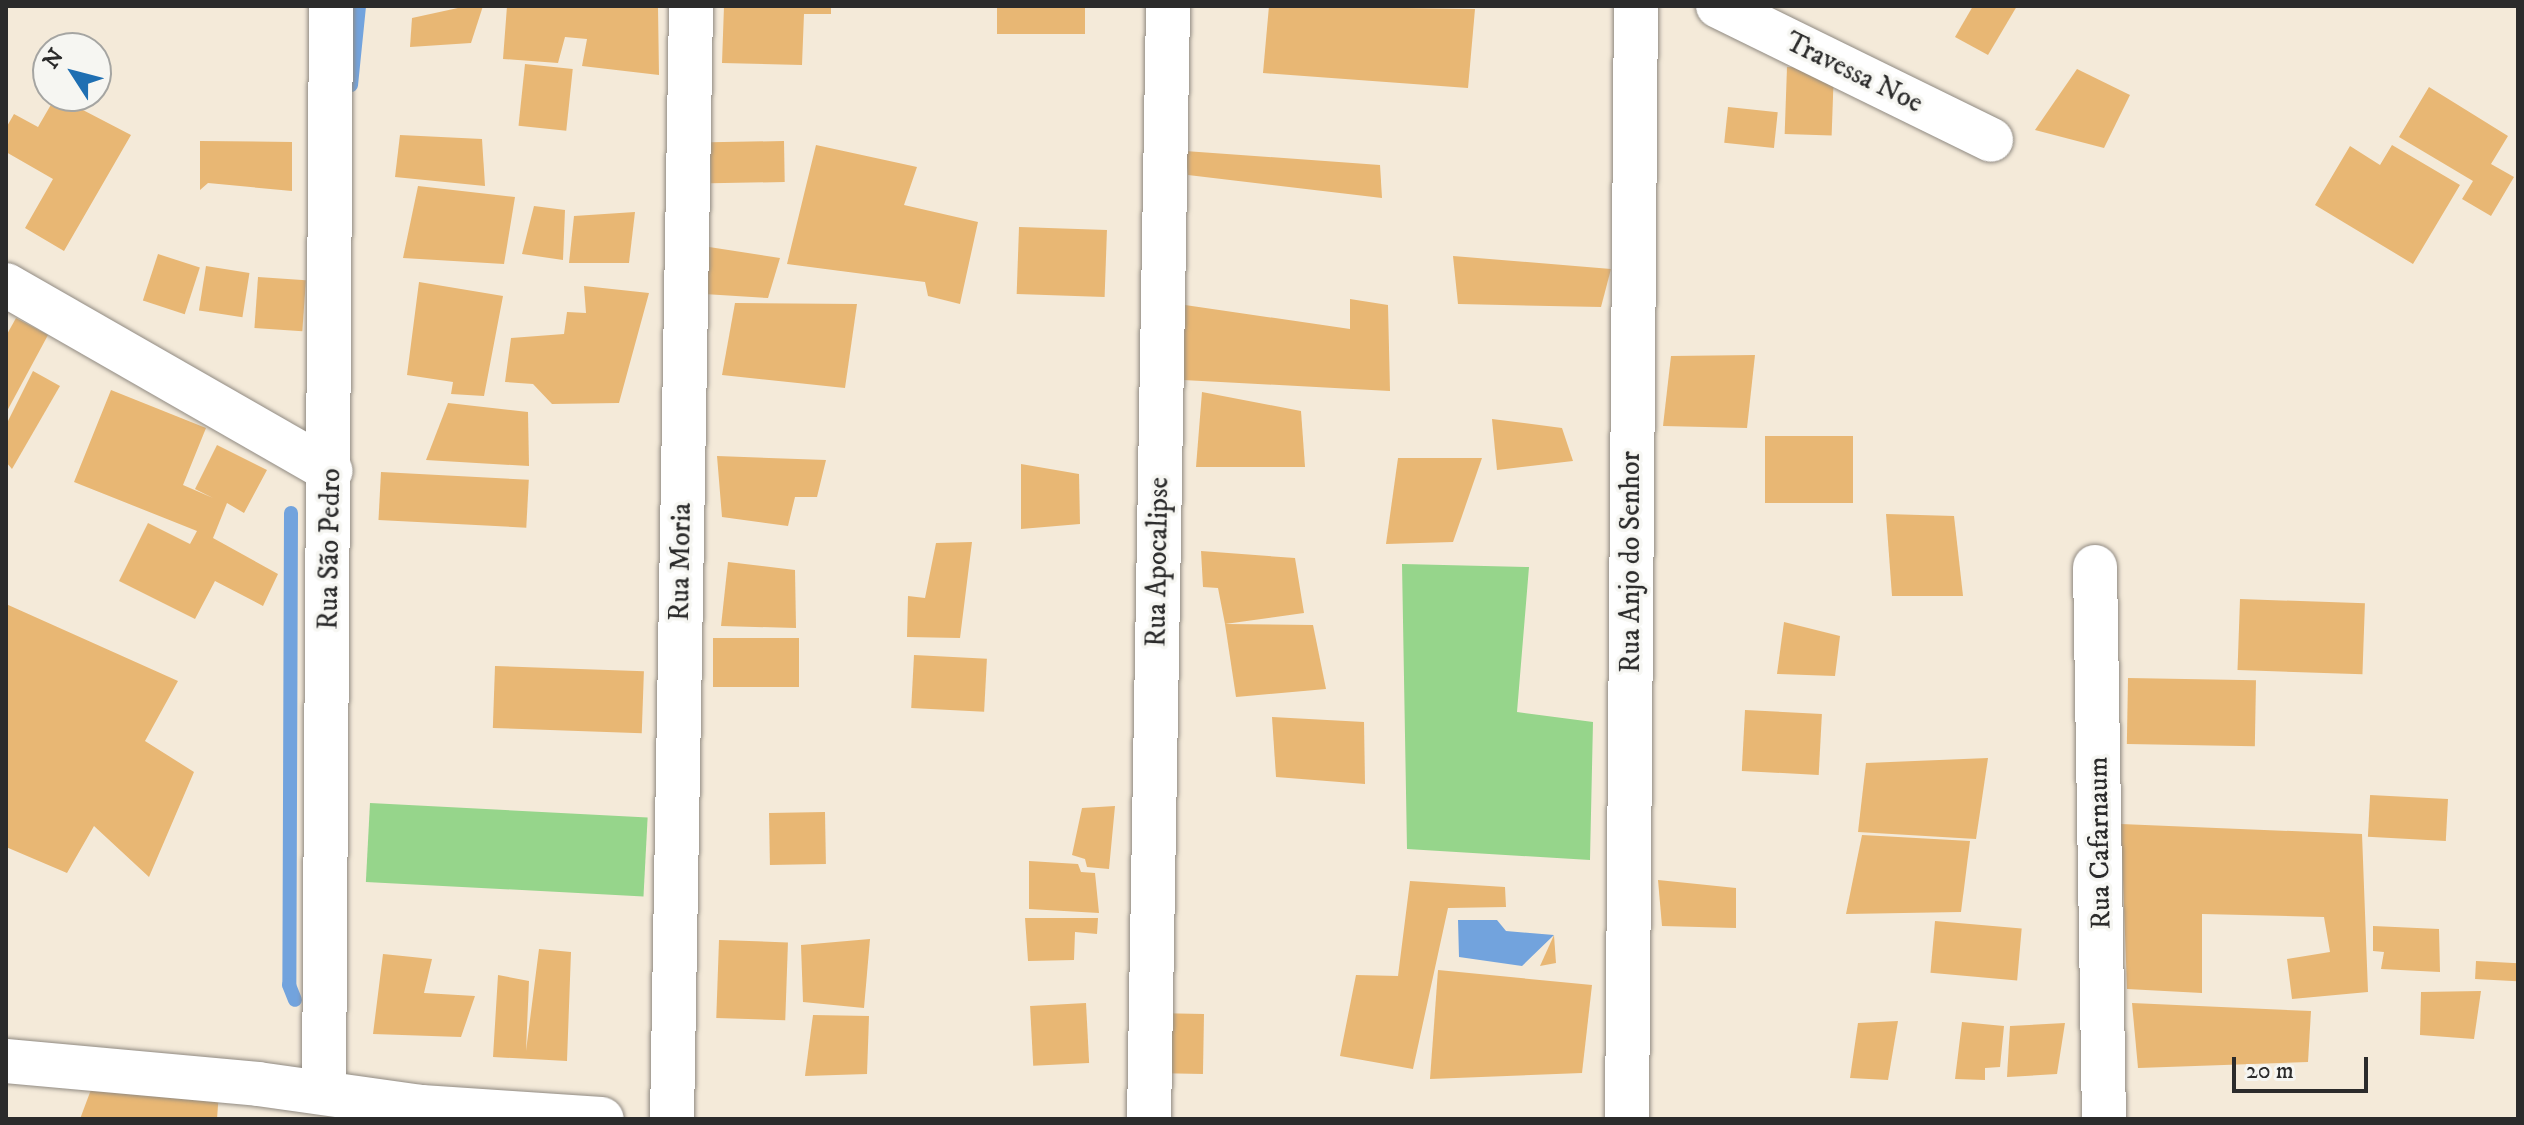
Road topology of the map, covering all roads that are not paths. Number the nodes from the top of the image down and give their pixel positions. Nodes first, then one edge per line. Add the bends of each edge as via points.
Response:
1 (331, 6) edge
2 (691, 6) edge
3 (1168, 6) edge
4 (1636, 6) edge
5 (1718, 6) edge
6 (1991, 140) dead end
7 (6, 285) edge
8 (331, 471) junction
9 (2095, 567) dead end
10 (6, 1061) edge
11 (324, 1092) junction
12 (260, 1102) edge
13 (421, 1113) edge
14 (602, 1119) edge
15 (672, 1119) edge
16 (1149, 1119) edge
17 (1627, 1119) edge
18 (2104, 1119) edge

1 - 8 street, Rua São Pedro
2 - 15 street, Rua Moria
3 - 16 street, Rua Apocalipse
4 - 17 street, Rua Anjo do Senhor
5 - 6 street, Travessa Noe
7 - 8 street
8 - 11 street, Rua São Pedro
9 - 18 street, Rua Cafarnaum
10 - 12 street
11 - 12 street
11 - 13 street
13 - 14 street

